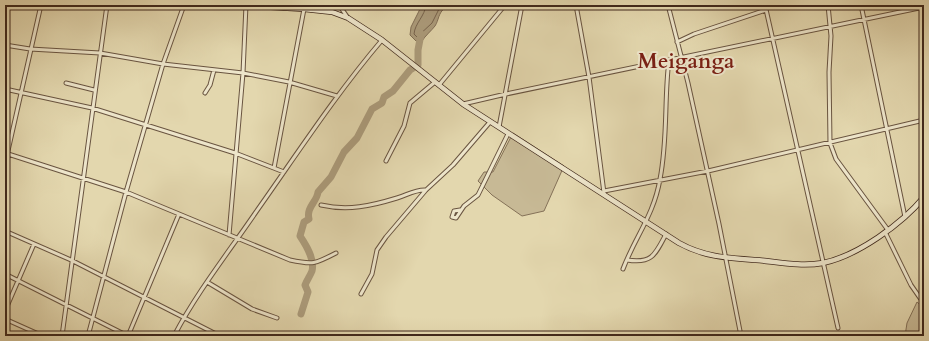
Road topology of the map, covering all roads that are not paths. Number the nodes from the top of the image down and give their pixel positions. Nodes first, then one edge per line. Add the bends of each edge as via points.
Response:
1 (41, 5) edge
2 (107, 5) edge
3 (184, 5) edge
4 (240, 5) edge
5 (246, 5) edge
6 (339, 5) edge
7 (504, 5) edge
8 (522, 5) edge
9 (576, 5) edge
10 (670, 5) edge
11 (765, 5) edge
12 (828, 5) edge
13 (861, 5) edge
14 (924, 7) edge
15 (304, 9) junction
16 (766, 10) junction
17 (348, 18) junction
18 (864, 20) junction
19 (830, 26) junction
20 (773, 38) junction
21 (382, 40) junction
22 (677, 42) junction
23 (5, 45) edge
24 (30, 49) junction
25 (100, 53) junction
26 (681, 57) junction
27 (669, 60) junction
28 (163, 64) junction
29 (214, 70) junction
30 (243, 73) junction
31 (589, 77) junction
32 (289, 82) junction
33 (66, 84) dead end
34 (437, 84) junction
35 (5, 89) edge
36 (94, 90) junction
37 (21, 92) junction
38 (205, 92) dead end
39 (506, 94) junction
40 (337, 96) junction
41 (463, 104) junction
42 (92, 108) junction
43 (924, 120) edge
44 (490, 122) junction
45 (146, 126) junction
46 (499, 127) junction
47 (886, 128) junction
48 (508, 134) junction
49 (830, 143) junction
50 (797, 151) junction
51 (235, 153) junction
52 (6, 154) edge
53 (386, 161) dead end
54 (5, 164) edge
55 (274, 168) junction
56 (284, 172) junction
57 (708, 172) junction
58 (84, 178) junction
59 (660, 180) junction
60 (426, 190) junction
61 (126, 192) junction
62 (604, 193) junction
63 (924, 198) edge
64 (321, 205) dead end
65 (460, 210) dead end
66 (179, 214) junction
67 (905, 217) junction
68 (647, 222) junction
69 (5, 231) edge
70 (886, 231) junction
71 (666, 234) junction
72 (229, 235) junction
73 (238, 238) junction
74 (34, 244) junction
75 (336, 253) dead end
76 (726, 258) junction
77 (71, 260) junction
78 (627, 260) junction
79 (822, 263) junction
80 (623, 269) dead end
81 (5, 274) edge
82 (104, 278) junction
83 (18, 280) junction
84 (206, 282) junction
85 (361, 294) dead end
86 (145, 298) junction
87 (924, 302) edge
88 (66, 306) junction
89 (5, 311) edge
90 (183, 317) junction
91 (92, 318) junction
92 (277, 318) dead end
93 (5, 319) edge
94 (838, 328) dead end
95 (43, 336) edge
96 (62, 336) edge
97 (88, 336) edge
98 (128, 336) edge
99 (174, 336) edge
100 (220, 336) edge
101 (741, 336) edge

1 - 24 street
2 - 25 street
3 - 28 street
4 - 5 street
5 - 15 street
5 - 30 street
6 - 17 street
7 - 34 street
8 - 39 street
9 - 31 street
10 - 22 street via 669,11
11 - 16 street
12 - 19 street
13 - 18 street
14 - 18 street
15 - 17 street via 332,12
15 - 32 street
16 - 20 street
16 - 22 street
17 - 21 street
18 - 19 street
18 - 47 street
19 - 20 street
19 - 49 street
20 - 26 street
20 - 50 street
21 - 34 street
21 - 40 street
22 - 26 street
23 - 24 street
24 - 25 street
24 - 37 street
25 - 28 street
25 - 36 street
26 - 27 street
26 - 57 street
27 - 31 street
27 - 59 street via 666,138
28 - 29 street
28 - 45 street
29 - 30 street
29 - 38 street via 210,86
30 - 32 street
30 - 51 street
31 - 39 street
31 - 62 street
32 - 40 street
32 - 55 street
33 - 36 street
34 - 41 street
34 - 53 street via 410,103 402,132
35 - 37 street
36 - 42 street
37 - 42 street
37 - 52 street
39 - 41 street
39 - 46 street
40 - 56 street
41 - 44 street
42 - 45 street
42 - 58 street
43 - 47 street
44 - 46 street
44 - 60 street via 453,165
45 - 51 street
45 - 61 street
46 - 48 street
47 - 49 street
47 - 67 street
48 - 62 street
48 - 65 street via 478,195
49 - 50 street
49 - 70 street via 836,159
50 - 57 street
50 - 79 street
51 - 55 street
51 - 72 street
52 - 54 street
52 - 58 street
55 - 56 street
56 - 73 street
57 - 59 street
57 - 76 street
58 - 61 street
58 - 77 street
59 - 62 street
59 - 68 street
60 - 64 street via 417,190 360,208
60 - 85 street via 379,247 372,274
61 - 66 street
61 - 82 street
62 - 68 street
63 - 67 street
66 - 72 street
66 - 86 street
67 - 70 street
68 - 71 street
68 - 78 street
69 - 74 street
70 - 79 street via 842,257
70 - 87 street via 911,285
71 - 76 street via 703,254
71 - 78 street via 650,258 642,262
72 - 73 street
73 - 75 street via 284,258 306,264 319,262
73 - 84 street
74 - 77 street
74 - 83 street
76 - 79 street via 800,264
76 - 101 street
77 - 82 street
77 - 88 street
78 - 80 street
79 - 94 street
81 - 83 street
82 - 86 street
82 - 91 street
83 - 88 street
83 - 89 street
84 - 90 street
84 - 92 street via 247,307
86 - 90 street
86 - 98 street
88 - 91 street
88 - 96 street
90 - 99 street
90 - 100 street
91 - 97 street
91 - 98 street
93 - 95 street

